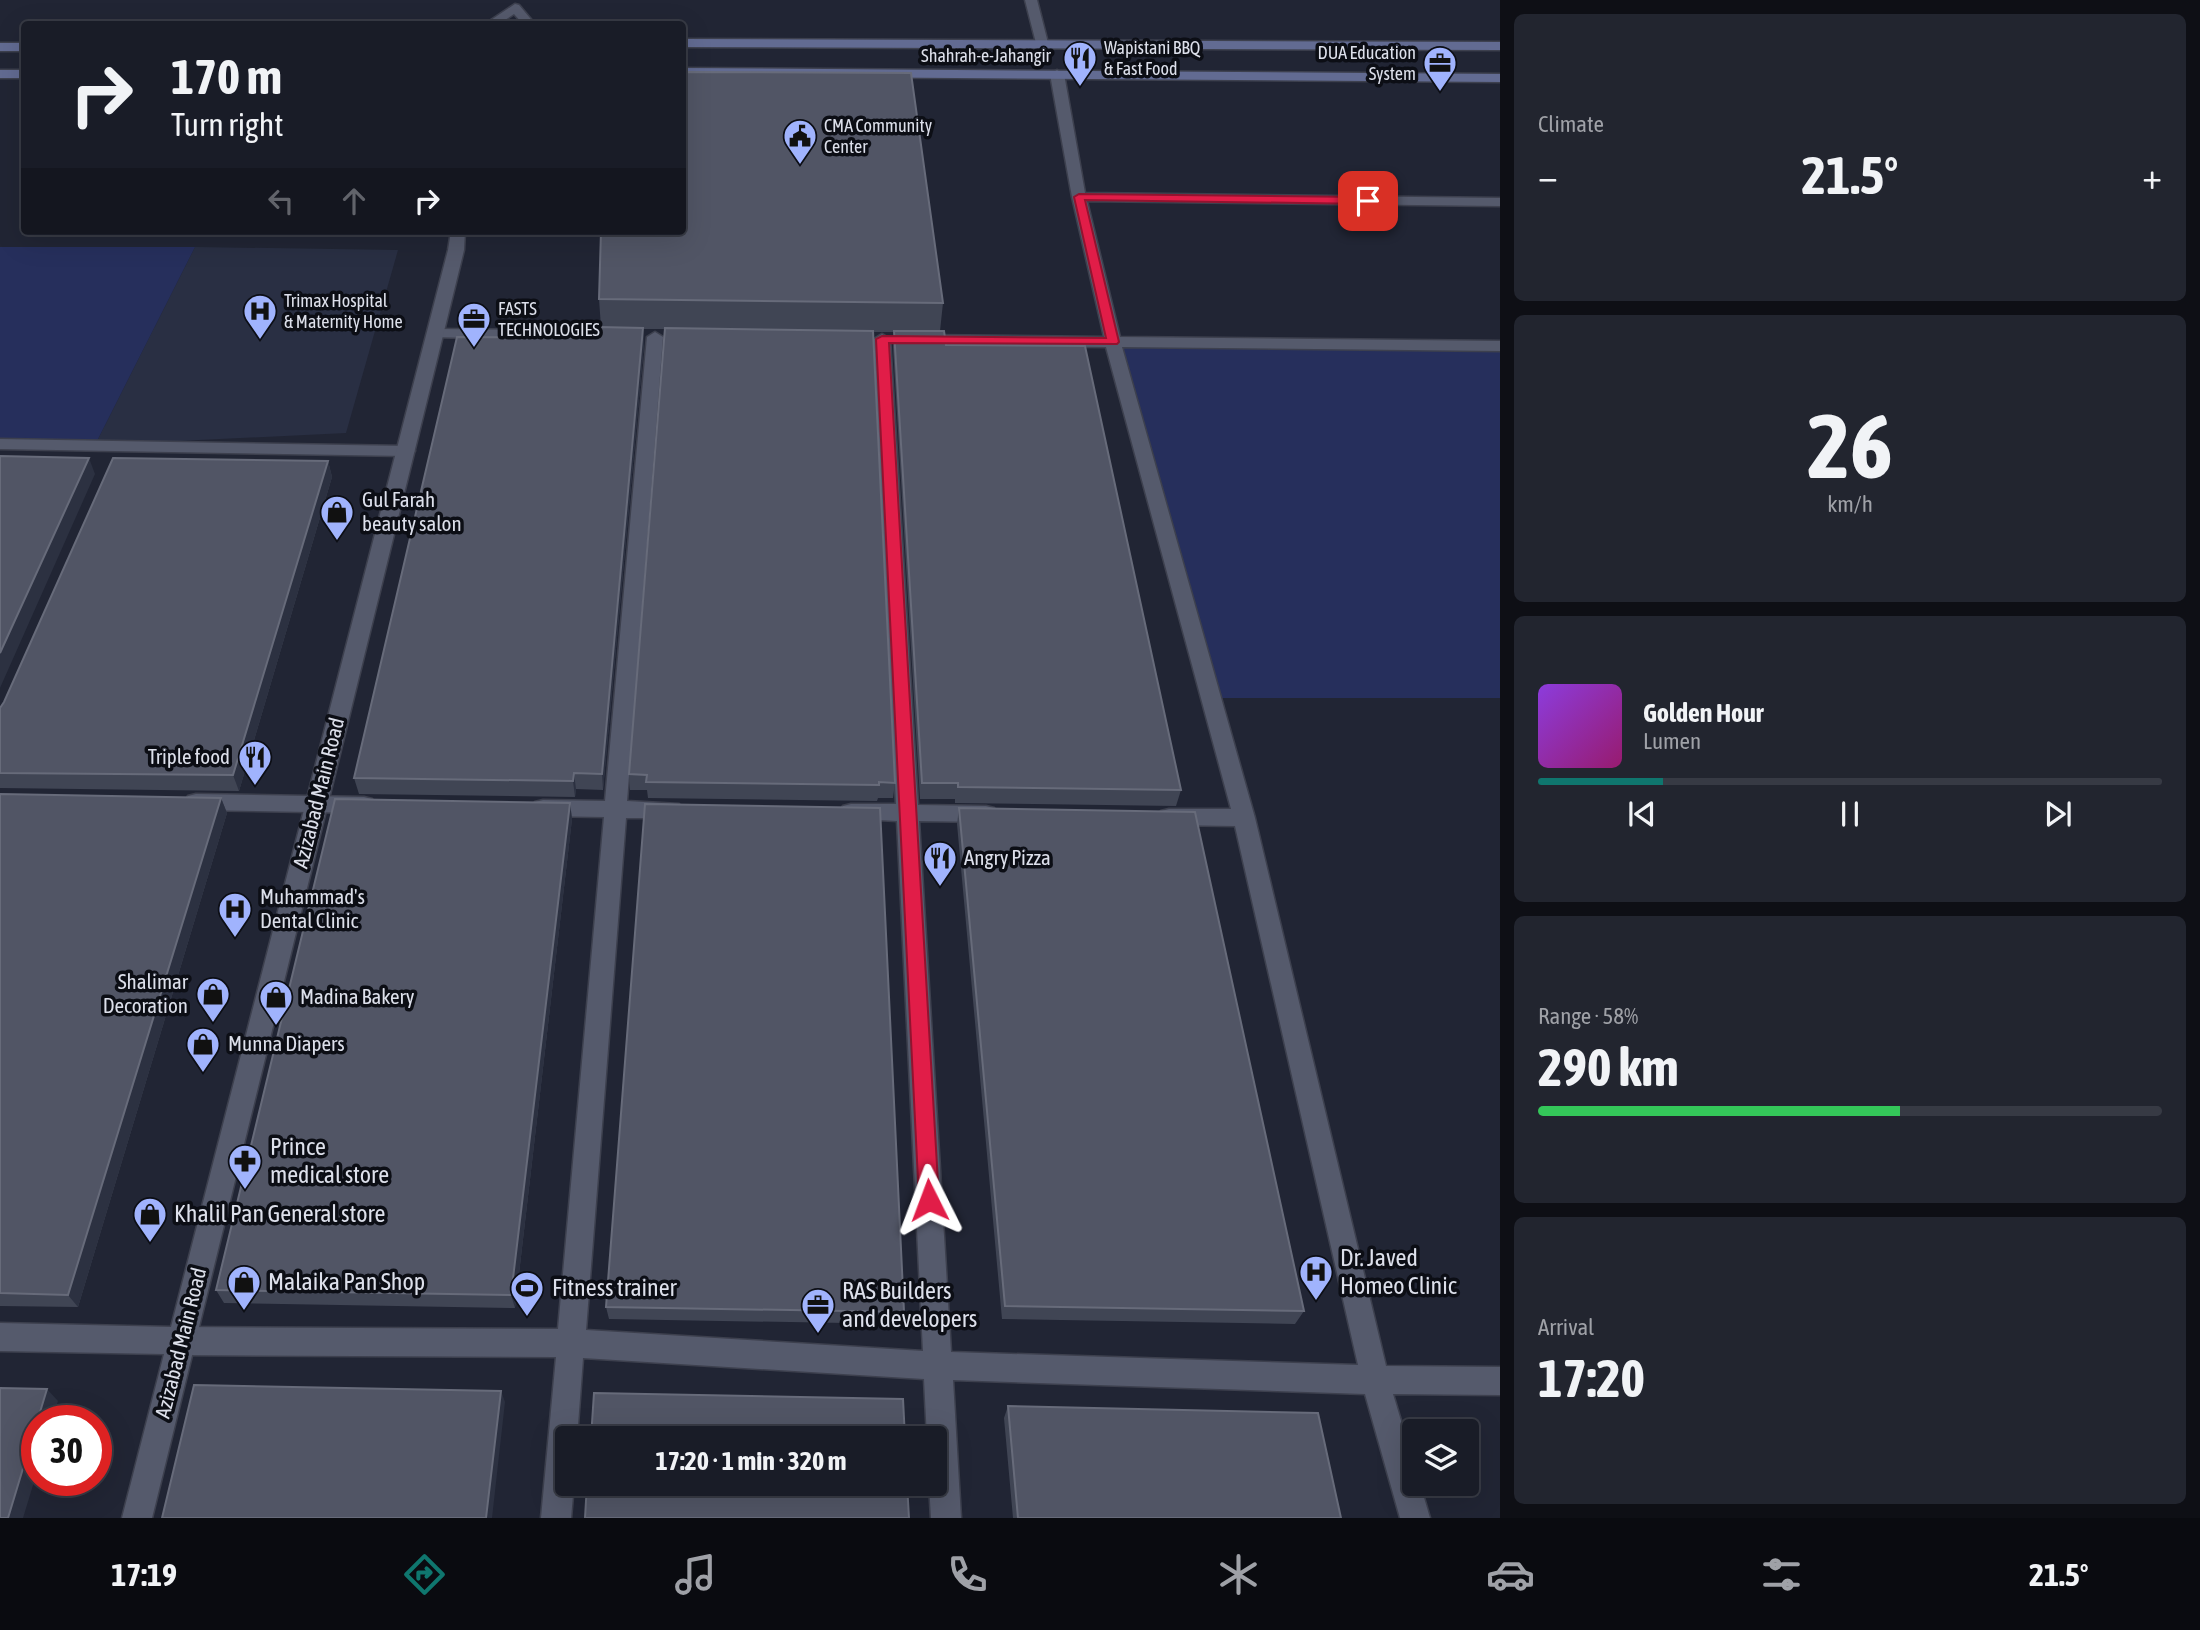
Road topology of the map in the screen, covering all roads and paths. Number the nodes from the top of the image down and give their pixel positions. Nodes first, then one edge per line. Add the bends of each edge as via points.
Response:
1 (1031, 0) edge
2 (516, 4) edge
3 (495, 21) edge
4 (527, 21) edge
5 (686, 43) edge
6 (1042, 43) junction
7 (1500, 46) edge
8 (0, 47) edge
9 (21, 47) edge
10 (686, 72) edge
11 (0, 74) edge
12 (21, 74) edge
13 (1056, 74) junction
14 (1500, 78) edge
15 (1079, 197) junction
16 (1500, 202) edge
17 (458, 235) edge
18 (435, 334) junction
19 (1113, 342) junction
20 (1500, 346) edge
21 (0, 444) edge
22 (120, 445) junction
23 (406, 451) junction
24 (109, 470) edge
25 (179, 802) edge
26 (317, 804) junction
27 (385, 805) edge
28 (521, 807) edge
29 (616, 809) junction
30 (685, 810) edge
31 (824, 812) edge
32 (908, 813) junction
33 (1002, 814) edge
34 (1150, 816) edge
35 (1244, 818) junction
36 (0, 1337) edge
37 (181, 1341) junction
38 (572, 1343) junction
39 (938, 1366) junction
40 (1375, 1381) junction
41 (1500, 1381) edge
42 (136, 1518) edge
43 (556, 1518) edge
44 (946, 1518) edge
45 (1415, 1518) edge

1 - 6 street
2 - 3 street
2 - 4 street
5 - 6 main road, Shahrah-e-Jahangir
6 - 7 main road, Shahrah-e-Jahangir
8 - 9 main road
10 - 13 main road, Shahrah-e-Jahangir
11 - 12 main road
13 - 14 main road, Shahrah-e-Jahangir
13 - 15 street
15 - 16 street
15 - 19 street
17 - 18 street, Azizabad Main Road
18 - 23 street, Azizabad Main Road
18 - 29 street via 662,337
19 - 20 street
19 - 32 street via 876,339
19 - 35 street
21 - 22 street
22 - 23 street
22 - 24 street
23 - 26 street, Azizabad Main Road
25 - 26 street
26 - 27 street
26 - 37 street, Azizabad Main Road
28 - 29 street
29 - 30 street
29 - 38 street
31 - 32 street
32 - 33 street
32 - 39 street
34 - 35 street
35 - 40 street
36 - 37 street
37 - 38 street
37 - 42 street, Azizabad Main Road
38 - 39 street
38 - 43 street
39 - 40 street
39 - 44 street
40 - 41 street
40 - 45 street

